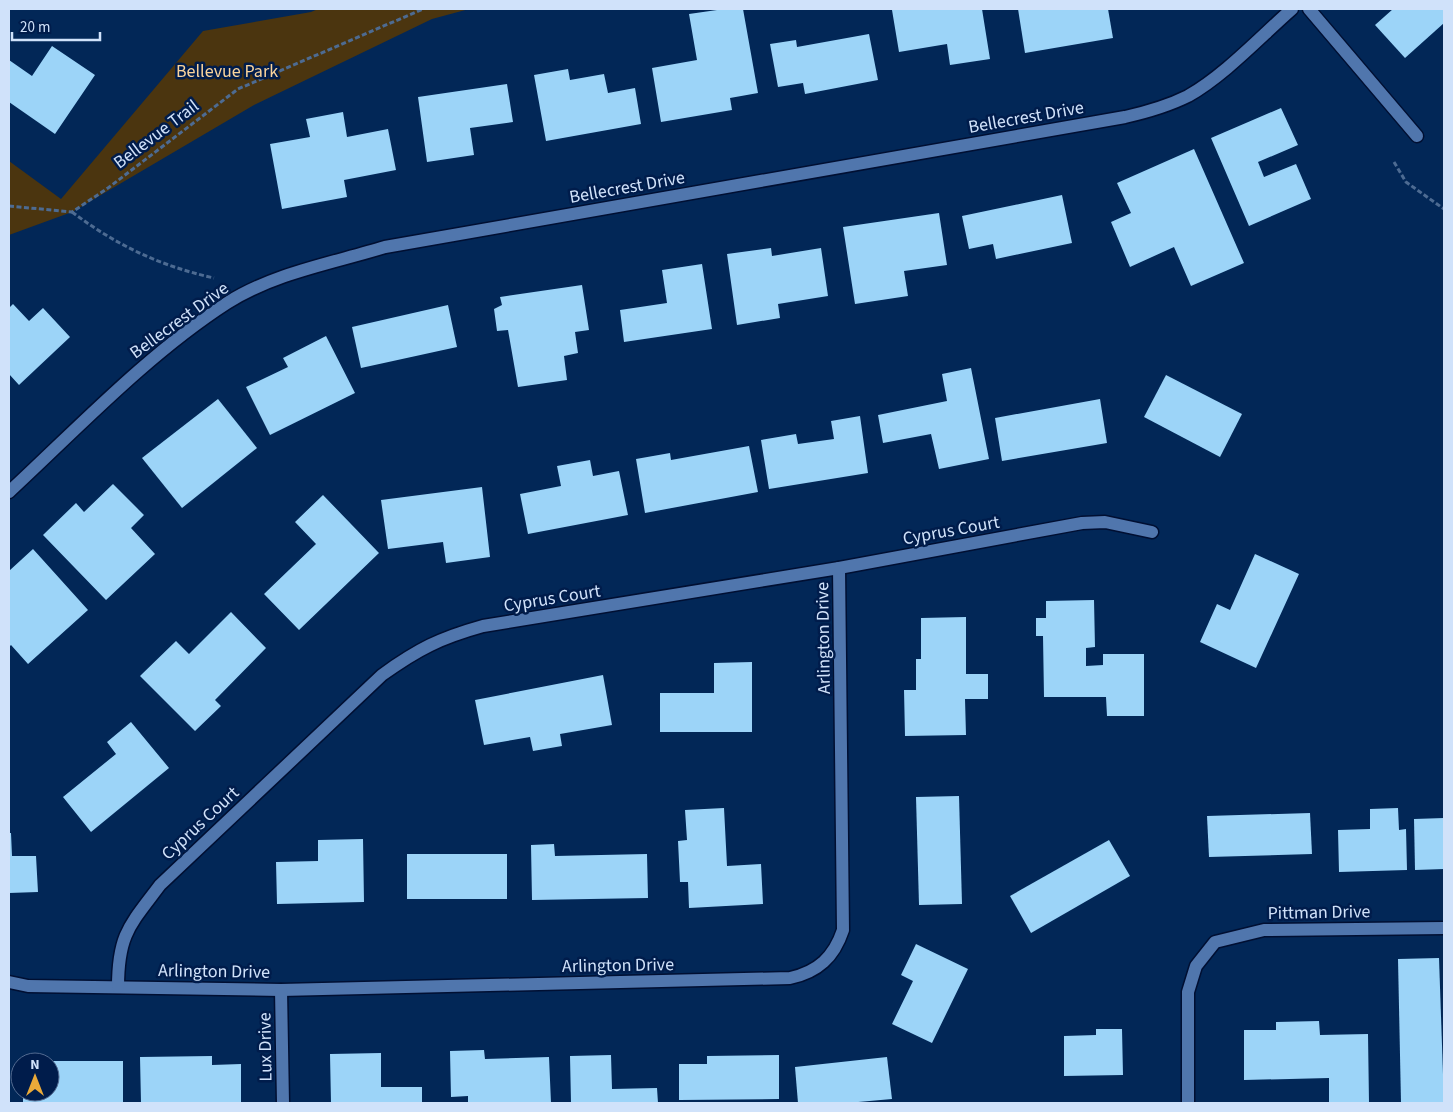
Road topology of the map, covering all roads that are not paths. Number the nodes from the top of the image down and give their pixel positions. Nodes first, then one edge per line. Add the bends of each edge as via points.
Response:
1 (1292, 9) edge
2 (1309, 9) edge
3 (1417, 136) dead end
4 (9, 492) edge
5 (1152, 532) dead end
6 (839, 568) junction
7 (1444, 928) edge
8 (9, 982) edge
9 (118, 988) junction
10 (281, 990) junction
11 (284, 1103) edge
12 (1188, 1103) edge

1 - 4 street, Bellecrest Drive via 1212,80 1188,96 1159,109 385,247 280,278 228,302 143,366
2 - 3 street
5 - 6 street, Cyprus Court via 1105,522 1082,523
6 - 9 street, Cyprus Court via 483,626 437,640 418,650 382,675 160,885 124,937
6 - 10 street, Arlington Drive via 844,915 839,942 819,967 790,978
7 - 12 street, Pittman Drive via 1264,930 1215,942 1196,966 1188,992
8 - 9 street, Arlington Drive via 28,986
9 - 10 street, Arlington Drive
10 - 11 street, Lux Drive

